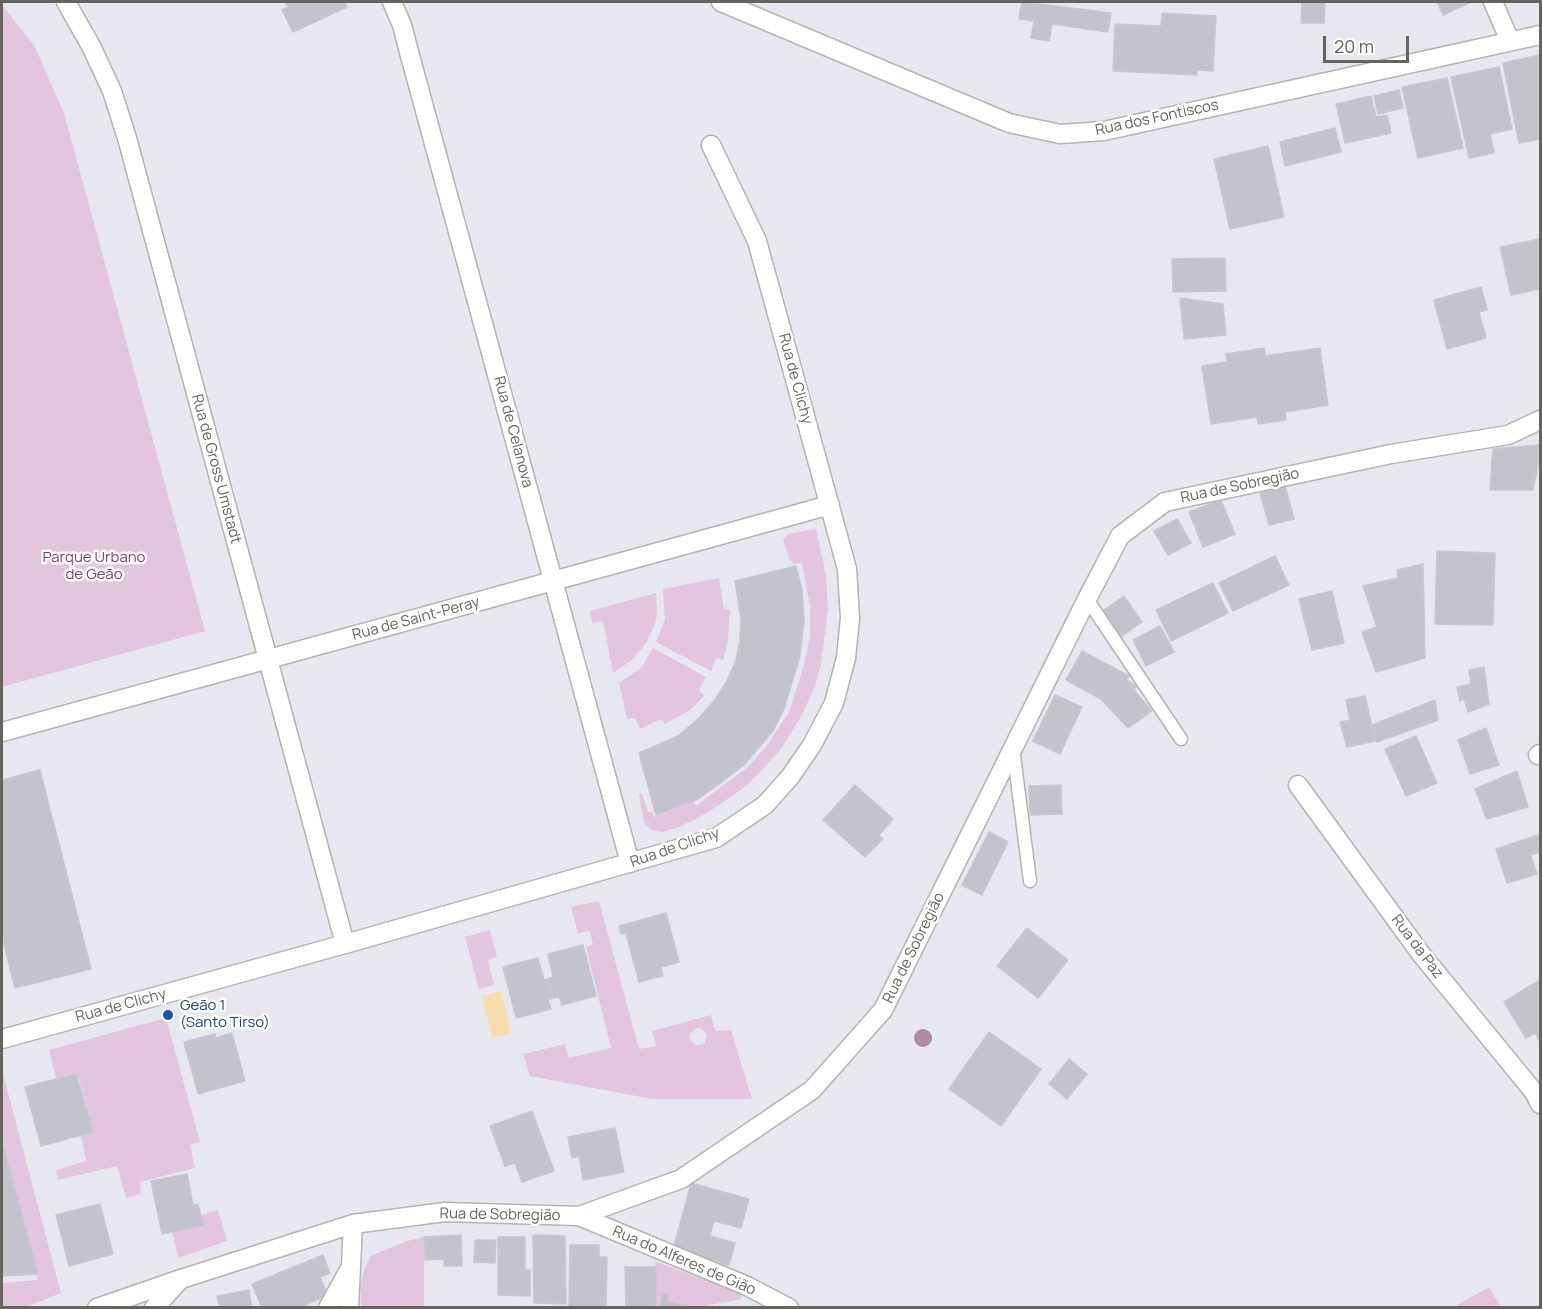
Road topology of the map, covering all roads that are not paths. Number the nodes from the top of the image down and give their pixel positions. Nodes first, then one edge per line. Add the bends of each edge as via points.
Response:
1 (66, 2) edge
2 (392, 2) edge
3 (721, 2) edge
4 (1492, 2) edge
5 (1540, 35) edge
6 (1510, 41) junction
7 (711, 145) dead end
8 (1540, 420) edge
9 (830, 505) junction
10 (555, 582) junction
11 (1087, 599) junction
12 (267, 660) junction
13 (2, 732) edge
14 (1181, 739) dead end
15 (1013, 747) junction
16 (1298, 785) dead end
17 (630, 863) junction
18 (1030, 881) dead end
19 (345, 945) junction
20 (2, 1039) edge
21 (1540, 1104) edge
22 (579, 1216) junction
23 (353, 1224) junction
24 (350, 1268) junction
25 (181, 1279) junction
26 (758, 1301) edge
27 (97, 1308) edge
28 (154, 1308) edge
29 (327, 1308) edge
30 (349, 1308) edge
31 (789, 1308) edge

1 - 12 street, Rua de Gross Umstadt via 112,91 128,138
2 - 10 street, Rua de Celanova
3 - 6 street, Rua dos Fontiscos via 1009,123 1060,134 1104,131
4 - 6 street
5 - 6 street, Rua dos Fontiscos
7 - 9 street, Rua de Clichy via 757,241
8 - 11 street, Rua de Sobregião via 1508,435 1391,454 1165,502 1120,536
9 - 10 street, Rua de Saint-Peray
9 - 17 street, Rua de Clichy via 847,569 850,618 846,658 834,704 812,746 765,805 716,838
10 - 12 street, Rua de Saint-Peray
10 - 17 street, Rua de Celanova
11 - 14 lane
11 - 15 street, Rua de Sobregião
12 - 13 street, Rua de Saint-Peray
12 - 19 street, Rua de Gross Umstadt
15 - 18 lane
15 - 22 street, Rua de Sobregião via 883,1010 813,1090 681,1179
16 - 21 street, Rua da Paz via 1421,954
17 - 19 street, Rua de Clichy
19 - 20 street, Rua de Clichy
22 - 23 street, Rua de Sobregião via 445,1212
22 - 26 street, Rua do Alferes de Gião
23 - 24 street
23 - 25 street, Rua de Sobregião
24 - 29 street
24 - 30 street
25 - 27 street, Rua de Sobregião
25 - 28 street
26 - 31 street, Rua do Alferes de Gião

